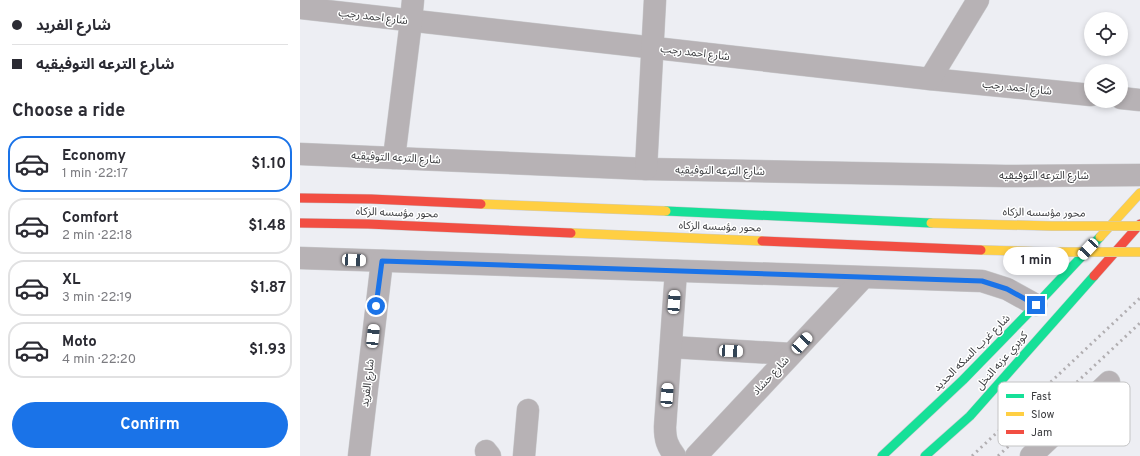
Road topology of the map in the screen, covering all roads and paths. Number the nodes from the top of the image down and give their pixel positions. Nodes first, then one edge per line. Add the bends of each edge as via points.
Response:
1 (413, 0) edge
2 (655, 0) edge
3 (978, 0) edge
4 (300, 8) edge
5 (411, 21) junction
6 (652, 48) junction
7 (930, 80) junction
8 (1084, 94) edge
9 (1128, 99) edge
10 (1140, 100) edge
11 (300, 154) edge
12 (394, 158) junction
13 (646, 169) junction
14 (1140, 175) edge
15 (1140, 193) edge
16 (300, 198) edge
17 (300, 223) edge
18 (1140, 225) edge
19 (1140, 252) edge
20 (300, 258) edge
21 (382, 261) junction
22 (676, 271) junction
23 (863, 278) junction
24 (1036, 305) junction
25 (671, 347) junction
26 (791, 354) junction
27 (999, 382) edge
28 (998, 384) edge
29 (528, 410) dead end
30 (1042, 446) edge
31 (359, 456) edge
32 (524, 456) edge
33 (675, 456) edge
34 (696, 456) edge
35 (882, 456) edge
36 (925, 456) edge
37 (1031, 456) edge

1 - 5 street
2 - 6 street
3 - 7 street
4 - 5 street, شارع احمد رجب
5 - 6 street, شارع احمد رجب
5 - 12 street
6 - 7 street, شارع احمد رجب
6 - 13 street
7 - 8 street, شارع احمد رجب
9 - 10 street
11 - 12 street, شارع الترعه التوفيقيه
12 - 13 street, شارع الترعه التوفيقيه
13 - 14 street, شارع الترعه التوفيقيه via 1005,176
15 - 24 main road, شارع غرب السكه الحديد
16 - 18 main road, محور مؤسسه الزكاه, bridge via 965,224
17 - 19 main road, محور مؤسسه الزكاه, bridge via 965,250
18 - 27 main road, كوبري عزبه النخل, bridge
20 - 21 street
21 - 22 street
21 - 31 street, شارع الفريد
22 - 23 street
22 - 25 street
23 - 24 street via 982,281 1007,289
23 - 26 street, شارع حشاد
24 - 35 main road, شارع غرب السكه الحديد via 963,380
25 - 26 street
25 - 33 street via 665,437
26 - 34 street, شارع حشاد
28 - 36 main road, كوبري عزبه النخل, bridge via 970,416
29 - 32 street
30 - 37 street

